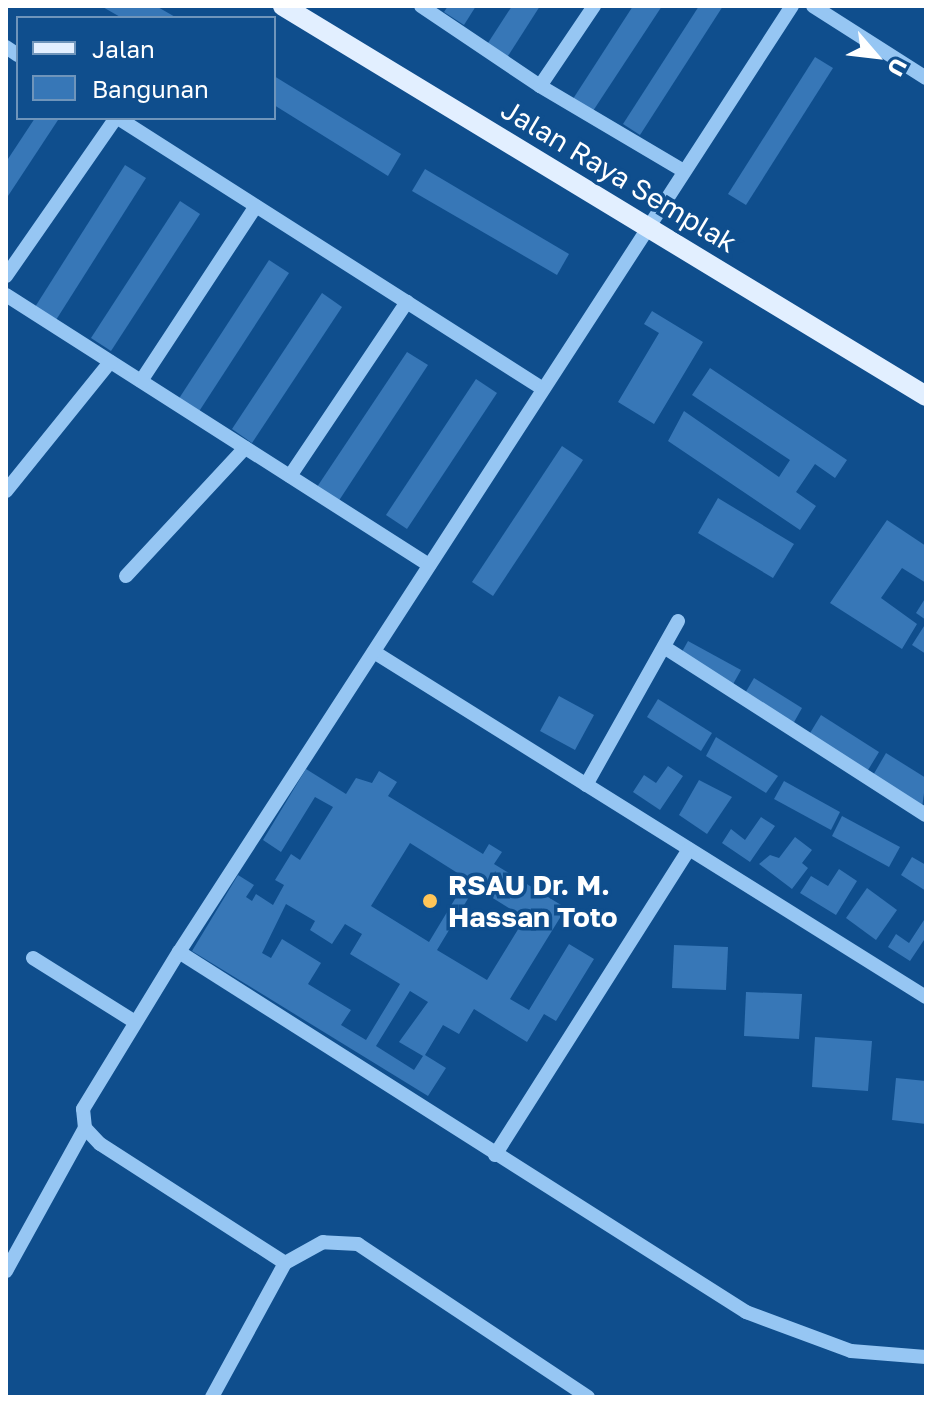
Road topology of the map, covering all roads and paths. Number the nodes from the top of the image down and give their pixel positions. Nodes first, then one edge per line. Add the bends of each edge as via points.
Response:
1 (283, 6) edge
2 (421, 6) edge
3 (594, 6) edge
4 (792, 6) edge
5 (813, 6) edge
6 (926, 78) edge
7 (540, 86) junction
8 (116, 120) edge
9 (120, 120) edge
10 (684, 171) junction
11 (256, 206) junction
12 (650, 228) junction
13 (6, 276) edge
14 (6, 295) edge
15 (407, 302) junction
16 (110, 362) junction
17 (141, 381) junction
18 (543, 389) junction
19 (926, 396) edge
20 (245, 448) junction
21 (290, 476) junction
22 (6, 491) edge
23 (429, 565) junction
24 (126, 576) dead end
25 (678, 621) dead end
26 (664, 647) junction
27 (374, 652) junction
28 (586, 785) junction
29 (926, 815) edge
30 (689, 849) junction
31 (179, 952) junction
32 (33, 958) dead end
33 (926, 997) edge
34 (135, 1022) junction
35 (85, 1128) junction
36 (495, 1155) junction
37 (285, 1263) junction
38 (6, 1271) edge
39 (926, 1357) edge
40 (212, 1397) edge
41 (588, 1397) edge

1 - 12 main road, Jalan Raya Semplak
2 - 7 street
3 - 7 street
4 - 10 street
5 - 6 street
7 - 10 street
8 - 13 street
9 - 11 street
10 - 12 street
11 - 15 street
11 - 17 street
12 - 18 street
12 - 19 main road, Jalan Raya Semplak
14 - 16 street
15 - 18 street
15 - 21 street
16 - 17 street
16 - 22 street
17 - 20 street
18 - 23 street
20 - 21 street
20 - 24 street
21 - 23 street
23 - 27 street
25 - 26 street
26 - 28 street
26 - 29 street
27 - 28 street
27 - 31 street
28 - 30 street
30 - 33 street
30 - 36 street
31 - 34 street
31 - 36 street
32 - 34 street
34 - 35 street via 89,1093
35 - 37 street via 100,1144
35 - 38 street
36 - 39 street via 746,1312 851,1351
37 - 40 street
37 - 41 street via 323,1242 358,1244

